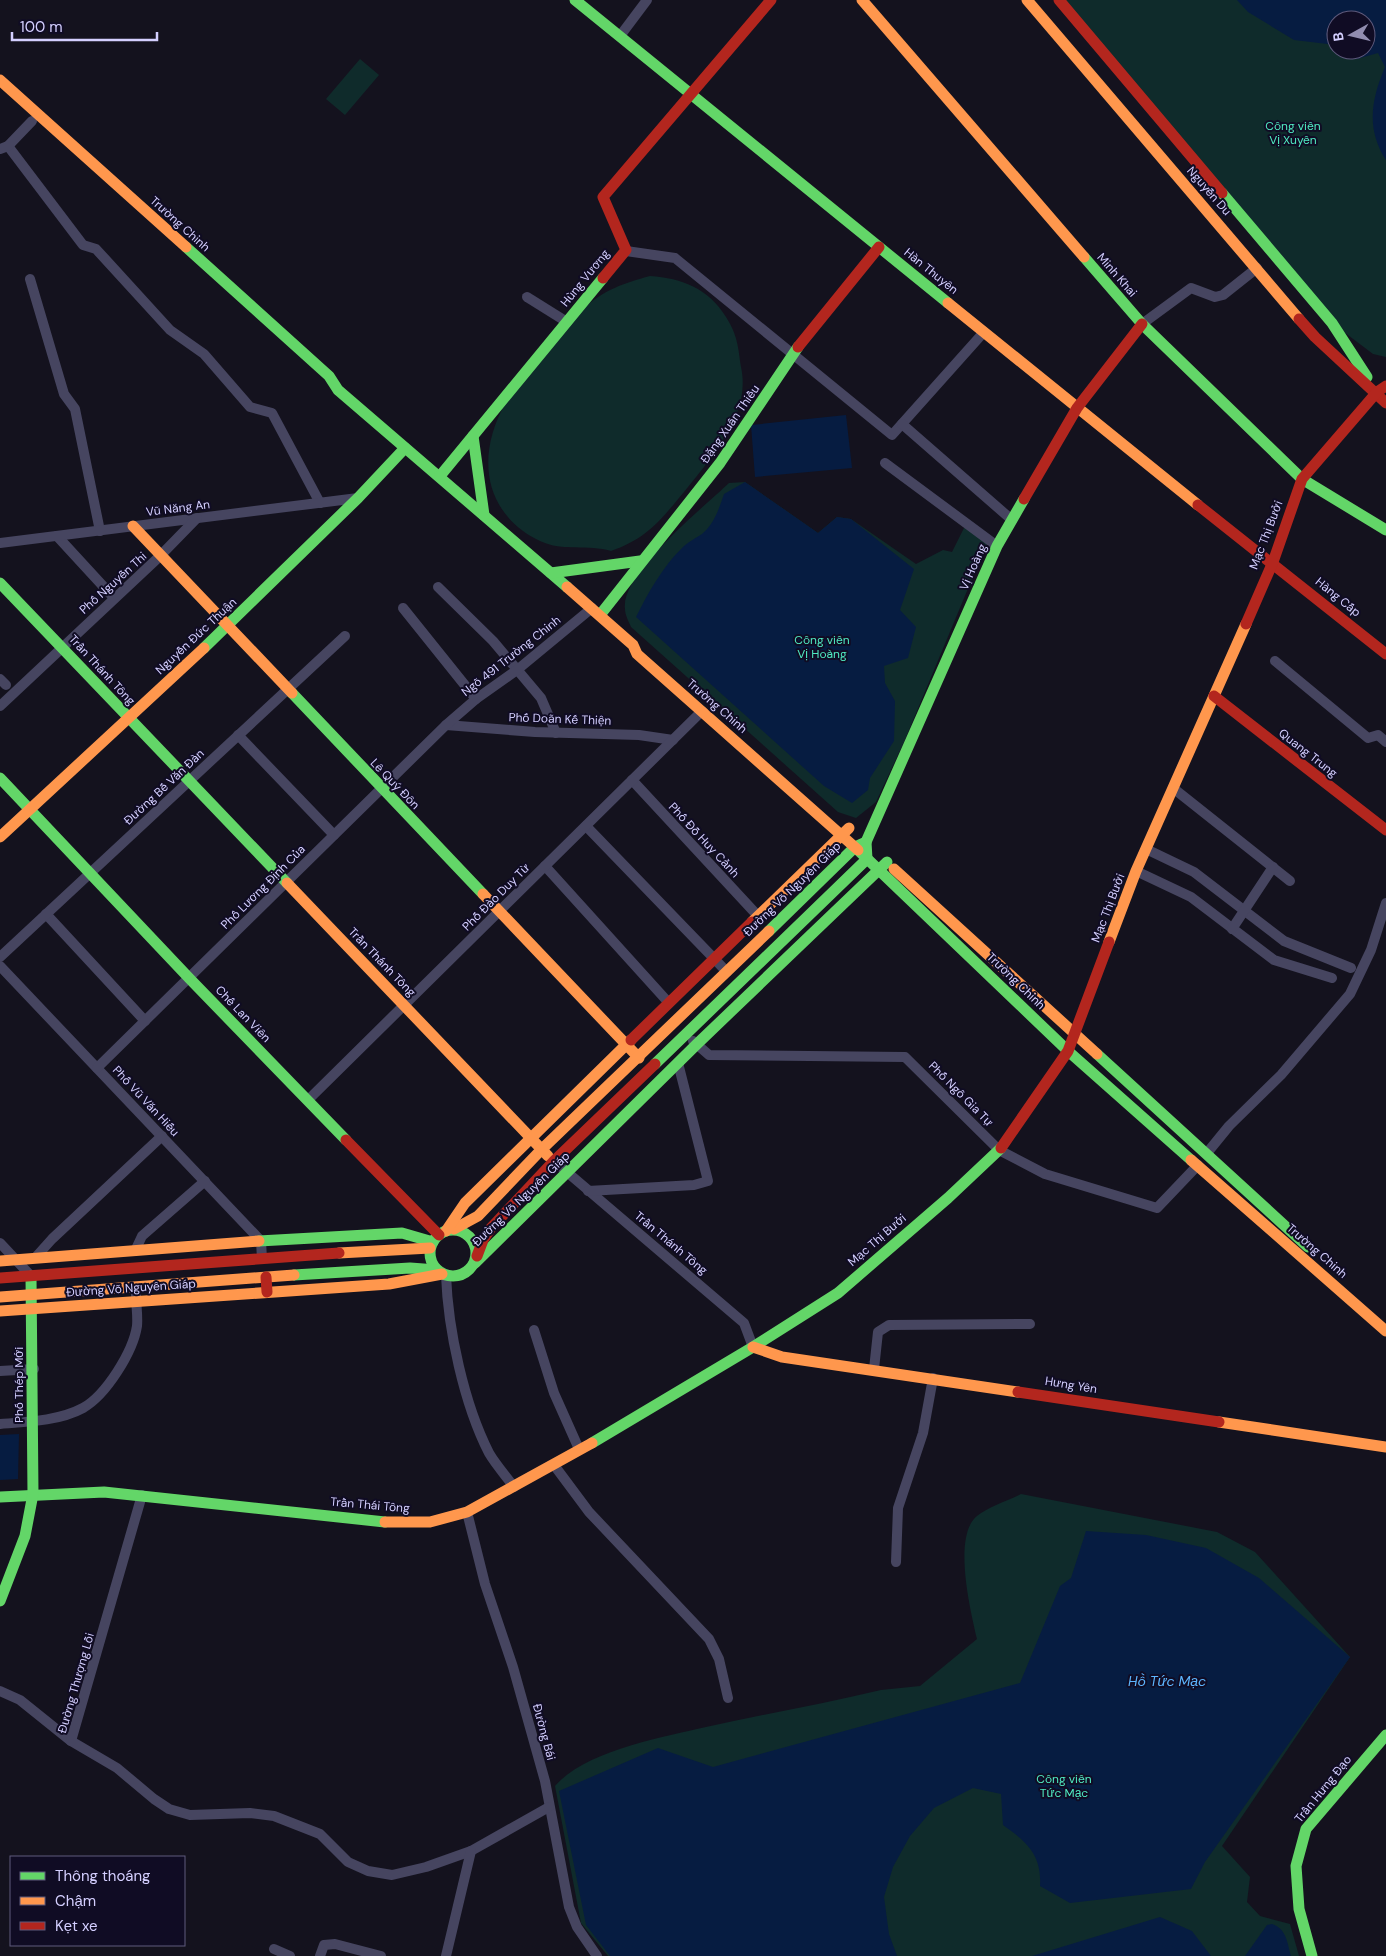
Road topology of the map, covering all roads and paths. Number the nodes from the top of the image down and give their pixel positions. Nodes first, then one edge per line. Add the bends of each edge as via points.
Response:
1 (575, 0) edge
2 (647, 0) edge
3 (771, 0) edge
4 (862, 0) edge
5 (1027, 0) edge
6 (1059, 0) edge
7 (620, 36) junction
8 (0, 80) edge
9 (0, 93) edge
10 (692, 93) junction
11 (32, 122) junction
12 (4, 148) edge
13 (880, 247) junction
14 (626, 251) junction
15 (1257, 268) junction
16 (30, 279) dead end
17 (527, 297) dead end
18 (567, 322) junction
19 (1142, 324) junction
20 (984, 332) junction
21 (792, 355) junction
22 (1381, 389) edge
23 (338, 390) junction
24 (1386, 403) edge
25 (1077, 408) junction
26 (902, 424) junction
27 (473, 436) junction
28 (405, 448) junction
29 (886, 463) dead end
30 (440, 476) junction
31 (1302, 479) junction
32 (358, 498) junction
33 (320, 503) junction
34 (484, 515) junction
35 (197, 518) junction
36 (1012, 520) junction
37 (133, 526) junction
38 (1386, 530) edge
39 (100, 531) junction
40 (57, 536) junction
41 (0, 544) edge
42 (997, 546) junction
43 (160, 556) junction
44 (640, 561) junction
45 (1272, 562) junction
46 (552, 573) junction
47 (0, 583) edge
48 (438, 587) dead end
49 (114, 598) junction
50 (403, 608) dead end
51 (596, 612) junction
52 (228, 626) junction
53 (345, 636) dead end
54 (633, 645) junction
55 (62, 646) junction
56 (1386, 654) edge
57 (1275, 661) dead end
58 (517, 670) junction
59 (287, 690) junction
60 (1214, 696) junction
61 (476, 699) junction
62 (0, 706) edge
63 (702, 711) junction
64 (128, 719) junction
65 (446, 725) junction
66 (556, 733) junction
67 (238, 736) junction
68 (672, 740) junction
69 (1386, 742) edge
70 (0, 778) edge
71 (632, 780) junction
72 (189, 781) junction
73 (1173, 788) junction
74 (381, 789) junction
75 (32, 809) junction
76 (586, 826) junction
77 (1386, 830) edge
78 (846, 831) junction
79 (334, 835) junction
80 (0, 837) edge
81 (860, 844) junction
82 (1146, 849) junction
83 (867, 859) junction
84 (545, 866) junction
85 (883, 866) junction
86 (1273, 867) junction
87 (1136, 871) junction
88 (90, 873) junction
89 (1290, 881) dead end
90 (286, 882) junction
91 (1386, 903) edge
92 (1244, 910) junction
93 (498, 912) junction
94 (46, 914) junction
95 (758, 916) junction
96 (1232, 929) junction
97 (0, 957) edge
98 (714, 958) junction
99 (0, 966) edge
100 (1351, 968) dead end
101 (727, 972) junction
102 (189, 978) junction
103 (1332, 978) dead end
104 (668, 1002) junction
105 (404, 1006) junction
106 (145, 1021) junction
107 (1075, 1032) junction
108 (685, 1033) junction
109 (626, 1044) junction
110 (697, 1044) junction
111 (1068, 1051) junction
112 (639, 1058) junction
113 (678, 1063) junction
114 (97, 1068) junction
115 (308, 1100) junction
116 (162, 1136) junction
117 (530, 1138) junction
118 (541, 1150) junction
119 (999, 1150) junction
120 (1207, 1154) junction
121 (554, 1161) junction
122 (1198, 1165) junction
123 (568, 1173) junction
124 (204, 1181) junction
125 (588, 1191) junction
126 (440, 1237) junction
127 (261, 1241) junction
128 (0, 1243) edge
129 (135, 1251) junction
130 (34, 1258) junction
131 (262, 1259) junction
132 (16, 1260) junction
133 (476, 1260) junction
134 (0, 1261) edge
135 (442, 1273) junction
136 (31, 1276) junction
137 (266, 1277) junction
138 (0, 1278) edge
139 (135, 1287) junction
140 (267, 1292) junction
141 (33, 1295) junction
142 (0, 1297) edge
143 (136, 1302) junction
144 (33, 1309) junction
145 (0, 1312) edge
146 (1383, 1323) edge
147 (1030, 1324) dead end
148 (534, 1330) dead end
149 (753, 1346) junction
150 (34, 1369) junction
151 (874, 1369) junction
152 (0, 1371) edge
153 (933, 1378) junction
154 (33, 1421) junction
155 (0, 1424) edge
156 (1386, 1447) edge
157 (579, 1449) junction
158 (554, 1465) junction
159 (514, 1487) junction
160 (33, 1494) junction
161 (142, 1495) junction
162 (0, 1497) edge
163 (467, 1512) junction
164 (896, 1562) dead end
165 (0, 1601) edge
166 (0, 1691) edge
167 (728, 1698) dead end
168 (1386, 1735) edge
169 (71, 1742) junction
170 (549, 1807) junction
171 (471, 1851) junction
172 (274, 1949) dead end
173 (290, 1956) edge
174 (320, 1956) edge
175 (381, 1956) edge
176 (446, 1956) edge
177 (597, 1956) edge
178 (1312, 1956) edge

1 - 7 street, Hàn Thuyên
2 - 7 street
3 - 10 street, Hùng Vương
4 - 19 street, Minh Khai
5 - 15 street, Nguyễn Du
6 - 22 street, Nguyễn Du via 1332,323
7 - 10 street, Hàn Thuyên
8 - 23 street, Trường Chinh via 329,376
9 - 11 street, Trường Chinh
10 - 13 street, Hàn Thuyên
10 - 14 street, Hùng Vương via 603,197
11 - 12 street
11 - 23 street, Trường Chinh via 326,385
12 - 33 street via 83,245 96,249 170,330 204,354 250,407 272,414
13 - 20 street, Hàn Thuyên
13 - 21 street, Đặng Xuân Thiều
14 - 18 street, Hùng Vương
14 - 21 street via 675,258
15 - 19 street via 1224,295 1215,297 1191,288
15 - 22 street, Nguyễn Du via 1315,337
16 - 39 street via 64,394 75,409
17 - 18 street
18 - 27 street, Hùng Vương
19 - 25 street, Vị Hoàng
19 - 31 street, Minh Khai
20 - 25 street, Hàn Thuyên
20 - 26 street
21 - 26 street via 892,435
21 - 44 street, Đặng Xuân Thiều via 720,463
22 - 24 street, Nguyễn Du
22 - 31 street, Mạc Thị Bưởi
23 - 28 street, Trường Chinh
25 - 36 street, Vị Hoàng
25 - 45 street, Hàn Thuyên
26 - 36 street
27 - 30 street, Hùng Vương
27 - 34 street
28 - 30 street, Trường Chinh
28 - 32 street, Nguyễn Đức Thuận
29 - 42 street
30 - 34 street, Trường Chinh
31 - 38 street, Minh Khai
31 - 45 street, Mạc Thị Bưởi
32 - 33 street, Vũ Năng An
32 - 52 street, Nguyễn Đức Thuận
33 - 35 street, Vũ Năng An
34 - 46 street, Trường Chinh
35 - 37 street, Vũ Năng An
35 - 43 street, Phố Nguyễn Thi
36 - 42 street, Vị Hoàng
37 - 39 street, Vũ Năng An
37 - 43 street, Lê Quý Đôn
39 - 40 street, Vũ Năng An
40 - 41 street, Vũ Năng An
40 - 49 street
42 - 81 street, Vị Hoàng
43 - 49 street, Phố Nguyễn Thi
43 - 52 street, Lê Quý Đôn
44 - 46 street
44 - 51 street, Đặng Xuân Thiều
45 - 56 street, Hàng Cấp
45 - 60 street, Mạc Thị Bưởi
46 - 51 street, Trường Chinh
47 - 55 street, Trần Thánh Tông
48 - 58 street via 471,617
49 - 55 street, Phố Nguyễn Thi
50 - 61 street
51 - 54 street, Trường Chinh
51 - 58 street, Ngõ 491 Trường Chinh
52 - 59 street, Lê Quý Đôn
52 - 64 street, Nguyễn Đức Thuận
53 - 59 street, Đường Bế Văn Đàn
54 - 63 street, Trường Chinh via 637,654
54 - 78 street, Trường Chinh via 641,648
55 - 62 street, Phố Nguyễn Thi
55 - 64 street, Trần Thánh Tông
57 - 69 street via 1368,738 1378,735
58 - 61 street, Ngõ 491 Trường Chinh
58 - 66 street via 546,706
59 - 67 street, Đường Bế Văn Đàn
59 - 74 street, Lê Quý Đôn
60 - 73 street, Mạc Thị Bưởi
60 - 77 street, Quang Trung
61 - 65 street, Ngõ 491 Trường Chinh
63 - 68 street, Phố Đào Duy Từ
63 - 78 street, Trường Chinh
64 - 72 street, Trần Thánh Tông
64 - 75 street, Nguyễn Đức Thuận
65 - 66 street, Phố Doãn Kế Thiện
65 - 74 street, Phố Lương Định Của
66 - 68 street, Phố Doãn Kế Thiện via 639,735
67 - 72 street, Đường Bế Văn Đàn
67 - 79 street
68 - 71 street, Phố Đào Duy Từ
70 - 75 street, Chế Lan Viên
71 - 76 street, Phố Đào Duy Từ
71 - 95 street, Phố Đỗ Huy Cảnh
72 - 88 street, Đường Bế Văn Đàn
72 - 90 street, Trần Thánh Tông
73 - 82 street, Mạc Thị Bưởi
73 - 86 street
74 - 79 street, Phố Lương Định Của
74 - 93 street, Lê Quý Đôn
75 - 80 street, Nguyễn Đức Thuận
75 - 88 street, Chế Lan Viên
76 - 84 street, Phố Đào Duy Từ
76 - 98 street
78 - 81 street, Trường Chinh
78 - 95 street, Đường Võ Nguyên Giáp
79 - 90 street, Phố Lương Định Của
81 - 83 street, Trường Chinh
81 - 85 street, Trường Chinh
81 - 101 street, Đường Võ Nguyên Giáp
82 - 87 street, Mạc Thị Bưởi
82 - 92 street via 1194,872
83 - 85 street, Trường Chinh
83 - 108 street, Đường Võ Nguyên Giáp
84 - 93 street, Phố Đào Duy Từ
84 - 104 street
85 - 107 street, Trường Chinh
85 - 110 street, Đường Võ Nguyên Giáp
85 - 111 street, Trường Chinh
86 - 89 street
86 - 92 street
87 - 96 street via 1191,897
87 - 107 street, Mạc Thị Bưởi
88 - 94 street, Đường Bế Văn Đàn
88 - 102 street, Chế Lan Viên
90 - 102 street, Phố Lương Định Của
90 - 105 street, Trần Thánh Tông
91 - 120 street via 1371,950 1350,994
92 - 96 street
92 - 100 street via 1284,941
93 - 105 street, Phố Đào Duy Từ
93 - 109 street, Lê Quý Đôn
94 - 97 street, Đường Bế Văn Đàn
94 - 106 street
95 - 98 street, Đường Võ Nguyên Giáp
96 - 103 street via 1274,960
98 - 101 street
98 - 104 street, Đường Võ Nguyên Giáp
99 - 114 street, Phố Vũ Văn Hiếu
101 - 112 street, Đường Võ Nguyên Giáp
102 - 106 street, Phố Lương Định Của
102 - 115 street, Chế Lan Viên
104 - 109 street, Đường Võ Nguyên Giáp
105 - 115 street, Phố Đào Duy Từ
105 - 117 street, Trần Thánh Tông
106 - 114 street, Phố Lương Định Của
107 - 111 street, Mạc Thị Bưởi
107 - 120 street, Trường Chinh
108 - 110 street, Phố Ngô Gia Tự
108 - 121 street, Đường Võ Nguyên Giáp
109 - 112 street, Lê Quý Đôn
109 - 117 street, Đường Võ Nguyên Giáp
110 - 113 street, Đường Võ Nguyên Giáp
110 - 119 street, Phố Ngô Gia Tự via 709,1055 905,1057
111 - 119 street, Mạc Thị Bưởi
111 - 122 street, Trường Chinh
112 - 118 street, Đường Võ Nguyên Giáp
113 - 123 street, Đường Võ Nguyên Giáp
113 - 125 street via 708,1181 694,1185
114 - 116 street, Phố Vũ Văn Hiếu
115 - 126 street, Chế Lan Viên
116 - 124 street, Phố Vũ Văn Hiếu
116 - 130 street
117 - 118 street, Trần Thánh Tông
117 - 126 street, Đường Võ Nguyên Giáp via 465,1203
118 - 121 street, Trần Thánh Tông
118 - 126 street, Đường Võ Nguyên Giáp via 478,1216
119 - 122 street, Phố Ngô Gia Tự via 1045,1174 1157,1208
119 - 149 street, Mạc Thị Bưởi via 838,1293
120 - 122 street
120 - 146 street, Trường Chinh
121 - 123 street, Trần Thánh Tông
121 - 133 street, Đường Võ Nguyên Giáp via 491,1228
122 - 146 street, Trường Chinh
123 - 125 street, Trần Thánh Tông
123 - 133 street, Đường Võ Nguyên Giáp
124 - 127 street, Phố Vũ Văn Hiếu
124 - 129 street via 142,1236
125 - 149 street, Trần Thánh Tông via 744,1323
126 - 127 street via 402,1233
126 - 131 street, Đường Võ Nguyên Giáp
126 - 133 street via 468,1235 474,1241
126 - 135 street via 430,1256
127 - 129 street
127 - 131 street
128 - 132 street
129 - 130 street
130 - 132 street
131 - 136 street, Đường Võ Nguyên Giáp
132 - 134 street
132 - 136 street
133 - 135 street via 464,1274
135 - 137 street, Đường Võ Nguyên Giáp via 410,1268
135 - 140 street, Đường Võ Nguyên Giáp via 389,1284
135 - 159 street via 469,1404 490,1454
136 - 138 street, Đường Võ Nguyên Giáp
136 - 141 street, Phố Thép Mới
137 - 139 street, Đường Võ Nguyên Giáp
137 - 140 street
139 - 141 street, Đường Võ Nguyên Giáp
139 - 143 street
140 - 143 street, Đường Võ Nguyên Giáp
141 - 142 street, Đường Võ Nguyên Giáp
141 - 144 street, Phố Thép Mới
143 - 144 street, Đường Võ Nguyên Giáp
143 - 154 street via 137,1326 129,1352 114,1376 83,1408
144 - 145 street, Đường Võ Nguyên Giáp
144 - 150 street, Phố Thép Mới
147 - 151 street via 889,1325 878,1332
148 - 157 street via 554,1393
149 - 151 street, Hưng Yên via 782,1357
149 - 157 street, Trần Thái Tông
150 - 152 street
150 - 154 street, Phố Thép Mới
151 - 153 street, Hưng Yên
153 - 156 street, Hưng Yên
153 - 164 street via 923,1433 898,1508
154 - 155 street
154 - 160 street, Phố Thép Mới
157 - 158 street, Trần Thái Tông
158 - 159 street, Trần Thái Tông
158 - 167 street via 589,1512 709,1639 719,1659
159 - 163 street, Trần Thái Tông
160 - 161 street, Trần Thái Tông via 104,1492
160 - 162 street, Trần Thái Tông
160 - 165 street, Phố Thép Mới via 21,1554
161 - 163 street, Trần Thái Tông via 397,1523 430,1522
161 - 169 street, Đường Thượng Lỗi
163 - 170 street, Đường Bái via 485,1584 533,1737
166 - 169 street via 20,1700
168 - 178 street, Trần Hưng Đạo via 1306,1829 1296,1866 1300,1909
169 - 171 street, Đường Thượng Lỗi via 117,1768 170,1809 190,1815 250,1813 274,1816 320,1834 348,1862 368,1871 392,1875
170 - 171 street, Đường Thượng Lỗi
170 - 177 street, Đường Bái via 569,1906 577,1927
171 - 176 street
172 - 173 street
174 - 175 street via 324,1945 335,1944

